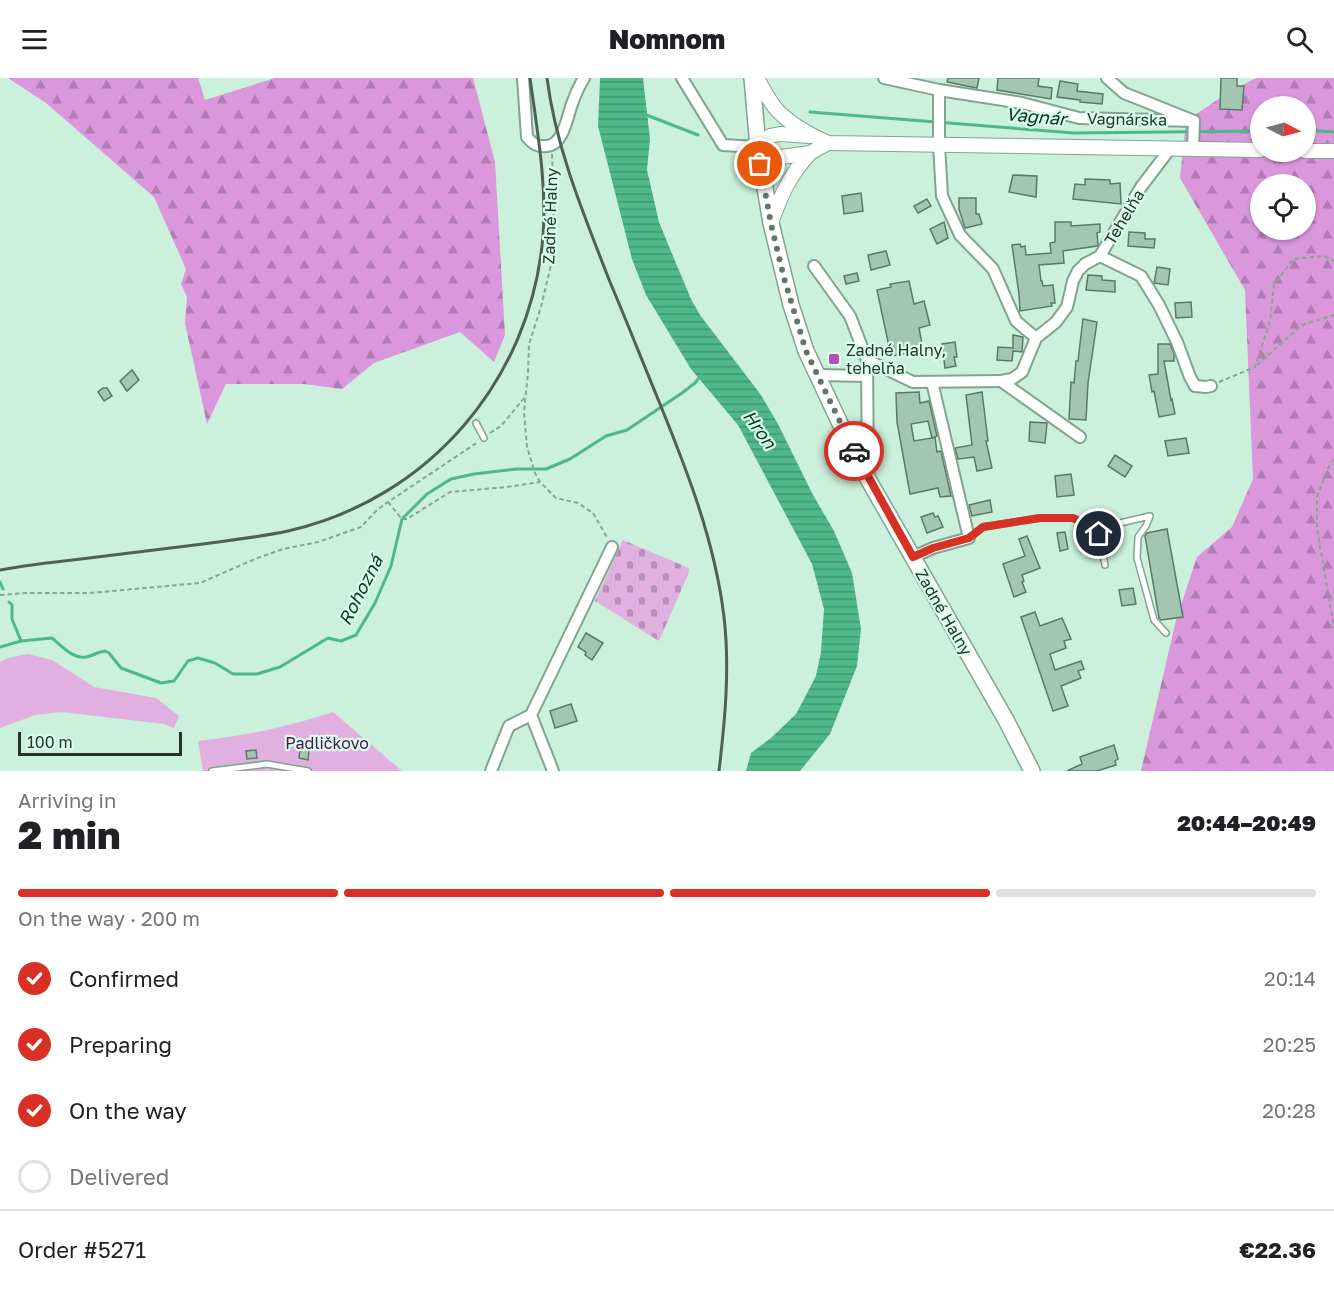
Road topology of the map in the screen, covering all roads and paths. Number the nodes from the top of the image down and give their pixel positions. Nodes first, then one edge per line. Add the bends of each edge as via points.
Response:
1 (523, 78) edge
2 (584, 78) edge
3 (682, 78) edge
4 (752, 78) edge
5 (757, 78) edge
6 (884, 78) edge
7 (1107, 78) edge
8 (939, 90) junction
9 (939, 132) junction
10 (1194, 134) junction
11 (812, 136) junction
12 (828, 143) junction
13 (551, 145) junction
14 (758, 147) junction
15 (1250, 148) edge
16 (1170, 149) junction
17 (1316, 151) edge
18 (1334, 151) edge
19 (810, 153) junction
20 (771, 224) junction
21 (1100, 256) junction
22 (1334, 261) edge
23 (814, 266) dead end
24 (1334, 315) edge
25 (1036, 338) junction
26 (867, 360) junction
27 (1255, 367) junction
28 (817, 375) junction
29 (867, 376) junction
30 (1001, 381) junction
31 (932, 382) junction
32 (1211, 386) joint
33 (525, 396) junction
34 (476, 423) dead end
35 (1080, 437) dead end
36 (484, 438) junction
37 (1334, 459) edge
38 (868, 479) junction
39 (540, 482) junction
40 (388, 502) junction
41 (1094, 529) junction
42 (969, 538) junction
43 (612, 547) joint
44 (913, 557) junction
45 (1105, 565) dead end
46 (0, 595) edge
47 (1334, 628) edge
48 (1166, 633) dead end
49 (531, 715) junction
50 (212, 771) edge
51 (308, 771) edge
52 (491, 771) edge
53 (553, 771) edge
54 (1032, 771) edge

1 - 13 street via 527,137 539,146
2 - 13 street, Zadné Halny via 565,128
3 - 14 street via 723,145
4 - 14 main road, Zadné Halny
5 - 11 street via 777,110
6 - 8 street, Vagnárska
7 - 10 street via 1124,93
8 - 9 street
8 - 10 street, Vagnárska via 1022,103 1079,118
9 - 12 street
9 - 16 street
9 - 25 street via 942,196 960,234 993,269 1016,321
10 - 15 street
10 - 16 street
11 - 12 street
11 - 14 street via 770,136
12 - 19 street
13 - 33 path, Zadné Halny via 551,265 529,344
14 - 19 street via 782,157
14 - 20 main road, Zadné Halny
16 - 21 street, Tehelňa via 1141,187
17 - 18 street
19 - 20 street via 783,190
20 - 28 main road, Zadné Halny via 791,305
21 - 25 street, Tehelňa via 1078,271 1067,307
21 - 32 street via 1141,276 1164,314 1190,377 1196,386
22 - 27 path via 1324,256 1293,259 1274,285 1270,321
23 - 26 street via 850,316
24 - 27 path via 1302,325
25 - 30 street, Tehelňa via 1022,372
26 - 29 street
26 - 31 street via 913,382
27 - 32 path
28 - 29 street
28 - 38 main road, Zadné Halny
29 - 38 street
30 - 31 street
30 - 35 street
31 - 42 street
33 - 36 path via 501,426
33 - 39 path via 527,447
34 - 36 lane
36 - 40 path
37 - 47 path via 1317,498 1317,528
38 - 44 main road, Zadné Halny
39 - 40 path via 450,492 407,519 402,519
39 - 43 path via 556,498 578,503 593,513
40 - 46 path via 361,527 283,549 200,583 90,593
41 - 42 lane via 1073,518 1040,518 983,527
41 - 45 lane via 1099,534
41 - 48 lane via 1150,516 1138,537 1137,558 1154,620
42 - 44 street
43 - 49 street
44 - 54 main road, Zadné Halny
49 - 52 street via 508,726
49 - 53 street
50 - 51 lane via 267,764

